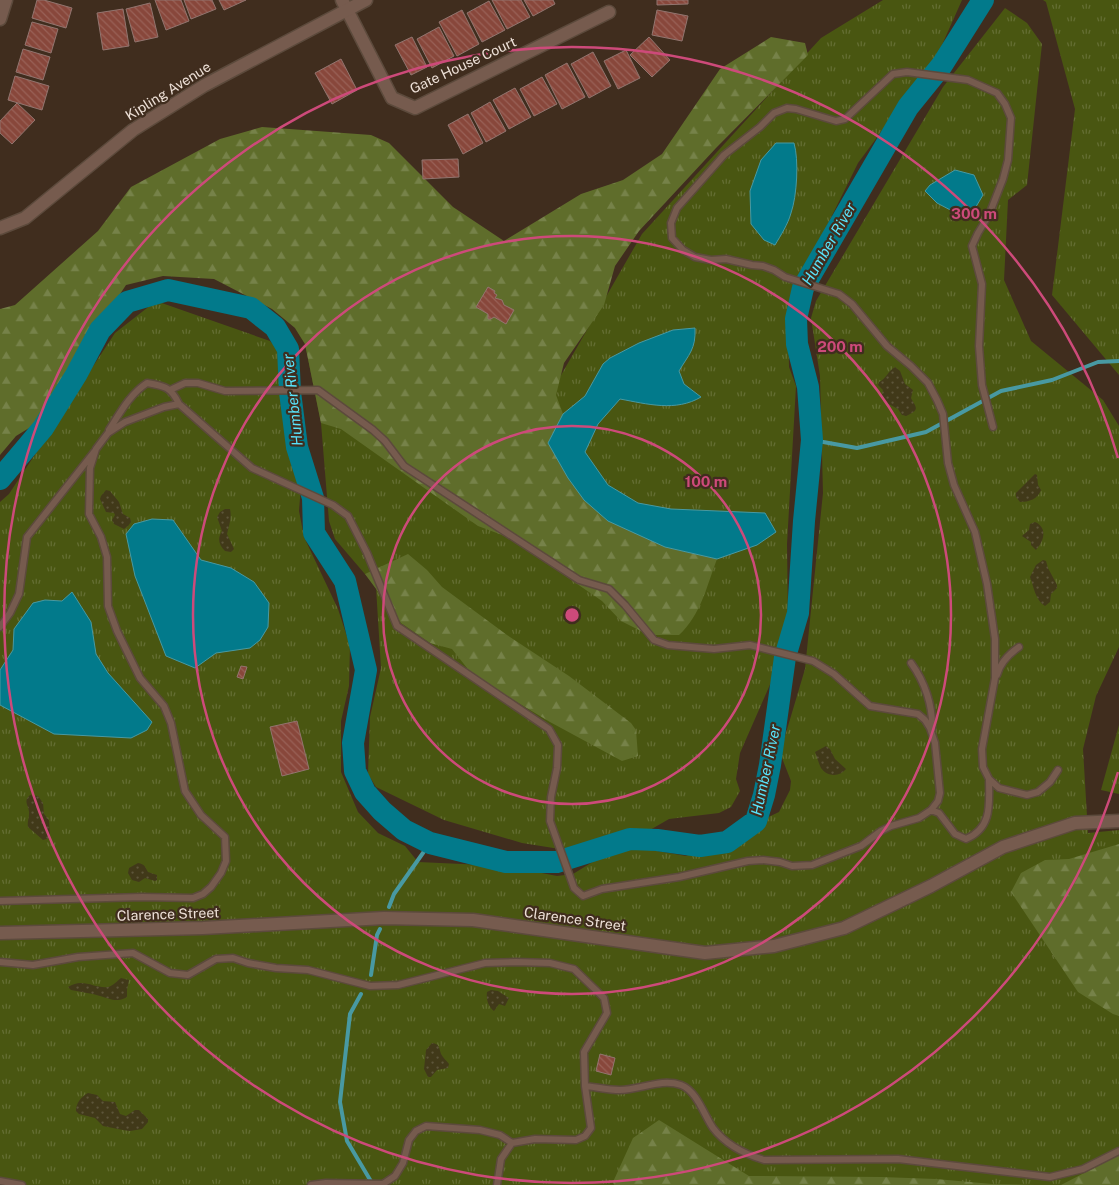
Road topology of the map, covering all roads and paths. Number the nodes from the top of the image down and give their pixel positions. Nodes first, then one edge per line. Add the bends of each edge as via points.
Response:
1 (6, 0) edge
2 (366, 0) edge
3 (344, 5) edge
4 (609, 12) dead end
5 (0, 19) edge
6 (0, 228) edge
7 (170, 390) junction
8 (179, 404) junction
9 (993, 427) dead end
10 (106, 436) junction
11 (96, 449) junction
12 (0, 626) edge
13 (1019, 647) dead end
14 (911, 663) dead end
15 (993, 687) junction
16 (931, 733) junction
17 (1058, 770) dead end
18 (989, 779) junction
19 (931, 810) junction
20 (1119, 821) edge
21 (0, 901) edge
22 (0, 933) edge
23 (0, 962) edge
24 (585, 1086) junction
25 (512, 1143) junction
26 (1119, 1151) edge
27 (0, 1181) edge
28 (383, 1184) edge
29 (22, 1185) edge
30 (311, 1185) edge
31 (498, 1185) edge

1 - 5 street
2 - 3 street, Kipling Avenue
3 - 4 street, Gate House Court via 392,98 415,108
3 - 6 street, Kipling Avenue via 141,125 25,218
7 - 8 lane
7 - 10 lane via 147,383 138,389
7 - 16 lane via 185,383 198,383 225,391 318,390 373,430 404,466 579,580 609,589 654,640 668,645 714,650 750,645 813,661 834,674 870,706 918,714
8 - 10 lane via 124,422
8 - 19 lane via 252,468 333,505 348,516 397,626 550,729 558,745 550,821 574,888 583,896 602,889 679,877 748,861 812,865 854,850 882,831 919,818
9 - 15 lane via 982,384 979,346 982,284 972,246 989,215 1008,160 1011,118 997,93 968,80 907,72 893,74 845,119 836,121 786,108 774,113 724,155 677,208 671,223 672,238 683,250 695,257 763,266 785,277 839,294 852,304 887,346 928,383 943,414 948,463 975,532 987,584 995,639
10 - 11 lane
11 - 12 lane via 27,537 19,594
11 - 21 lane via 90,468 88,514 101,536 108,557 108,606 140,678 164,706 171,723 185,791 201,815 225,837 226,861 211,887 193,898
13 - 15 lane via 999,668
14 - 16 lane via 921,676 933,715
15 - 18 lane via 982,750 983,767
16 - 19 lane via 940,793
17 - 18 lane via 1038,792 1027,795 999,788
18 - 19 lane via 987,818 975,836 966,839 955,834 948,822
20 - 22 street, Clarence Street via 1075,823 1003,847 844,928 774,946 705,953 473,920 384,918 203,928
23 - 24 lane via 33,965 78,957 133,953 170,973 183,976 216,959 233,958 276,968 308,970 370,986 398,985 485,963 550,962 574,969 604,998 607,1013 584,1052
24 - 25 lane via 591,1128 585,1136 576,1140
24 - 26 lane via 620,1090 663,1083 682,1086 699,1101 713,1127 725,1140 744,1154 764,1160 898,1159 1050,1177 1083,1170
25 - 28 lane via 500,1134 480,1130 426,1126 409,1140 403,1163 395,1176
25 - 31 lane via 501,1159
27 - 29 lane
28 - 30 lane

